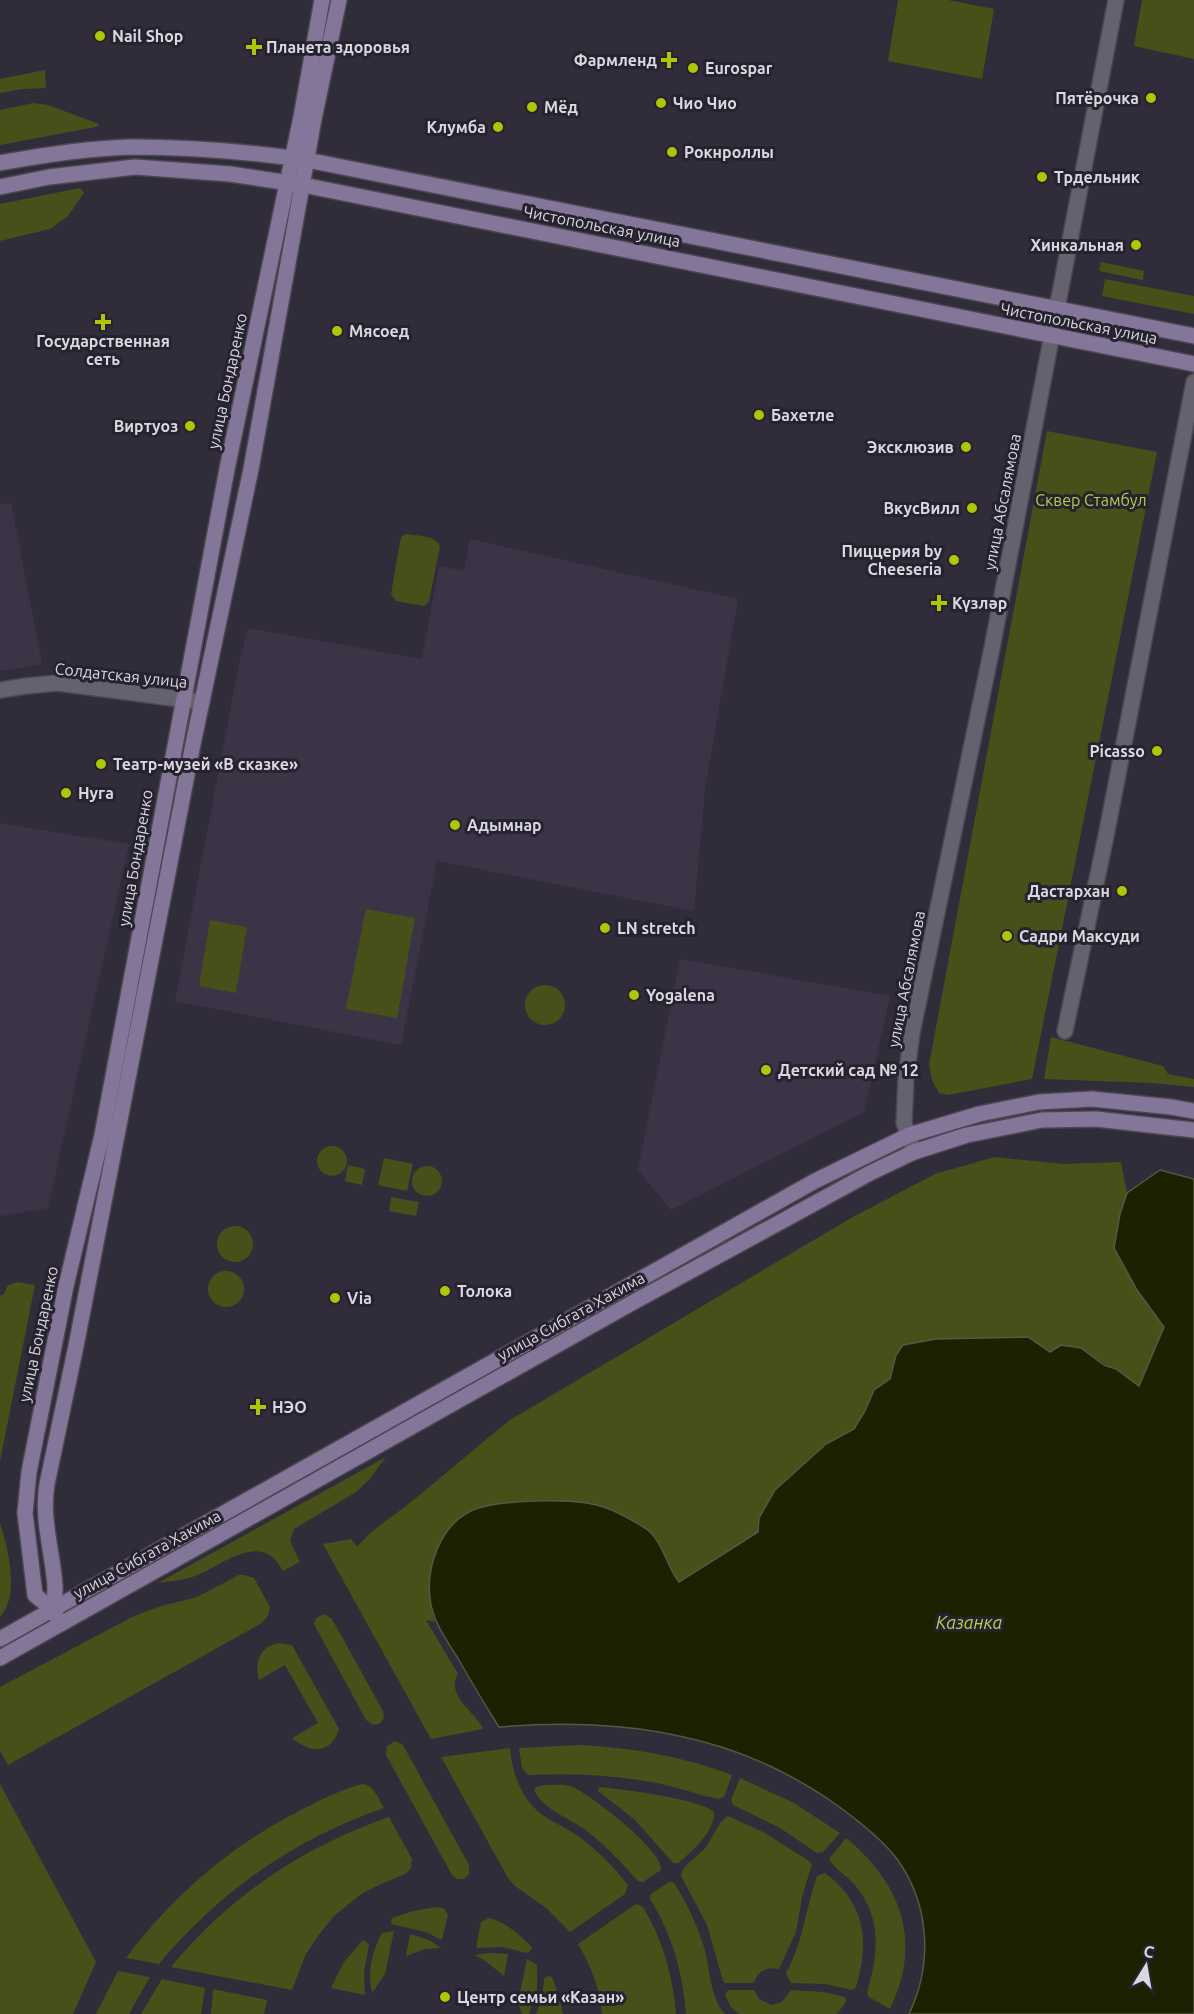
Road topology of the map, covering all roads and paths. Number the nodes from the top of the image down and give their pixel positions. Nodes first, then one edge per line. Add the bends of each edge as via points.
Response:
1 (322, 0) edge
2 (339, 0) edge
3 (1114, 0) edge
4 (300, 159) junction
5 (0, 164) edge
6 (287, 182) junction
7 (303, 185) junction
8 (0, 187) edge
9 (1058, 310) junction
10 (1053, 336) junction
11 (1194, 336) edge
12 (1194, 364) edge
13 (1194, 382) edge
14 (0, 690) edge
15 (184, 700) junction
16 (202, 702) junction
17 (1065, 1031) dead end
18 (1194, 1111) edge
19 (1194, 1130) edge
20 (909, 1136) junction
21 (914, 1152) junction
22 (57, 1616) junction
23 (0, 1639) edge
24 (0, 1658) edge

1 - 4 main road, улица Бондаренко
2 - 4 main road, улица Бондаренко
3 - 9 street, улица Абсалямова
4 - 5 main road, Чистопольская улица via 131,147 46,155
4 - 6 main road, улица Бондаренко
4 - 7 main road, улица Бондаренко
4 - 9 main road, Чистопольская улица
6 - 7 main road, Чистопольская улица
6 - 8 main road, Чистопольская улица via 135,167
6 - 15 main road, улица Бондаренко
7 - 10 main road, Чистопольская улица
7 - 16 main road, улица Бондаренко via 251,469
9 - 10 street, улица Абсалямова
9 - 11 main road, Чистопольская улица
10 - 12 main road, Чистопольская улица
10 - 20 street, улица Абсалямова via 912,1033 904,1123
13 - 17 street
14 - 15 street, Солдатская улица via 57,683
15 - 16 street, Солдатская улица
15 - 22 main road, улица Бондаренко via 102,1134 66,1286 29,1472 25,1513 35,1595
16 - 22 main road, улица Бондаренко via 47,1484 46,1532
18 - 20 main road, улица Сибгата Хакима via 1092,1100 1039,1102 979,1114
19 - 21 main road, улица Сибгата Хакима via 1096,1119 1042,1120 967,1134
20 - 21 street, улица Абсалямова
20 - 22 main road, улица Сибгата Хакима via 815,1181
21 - 22 main road, улица Сибгата Хакима
22 - 23 main road, улица Сибгата Хакима
22 - 24 main road, улица Сибгата Хакима

